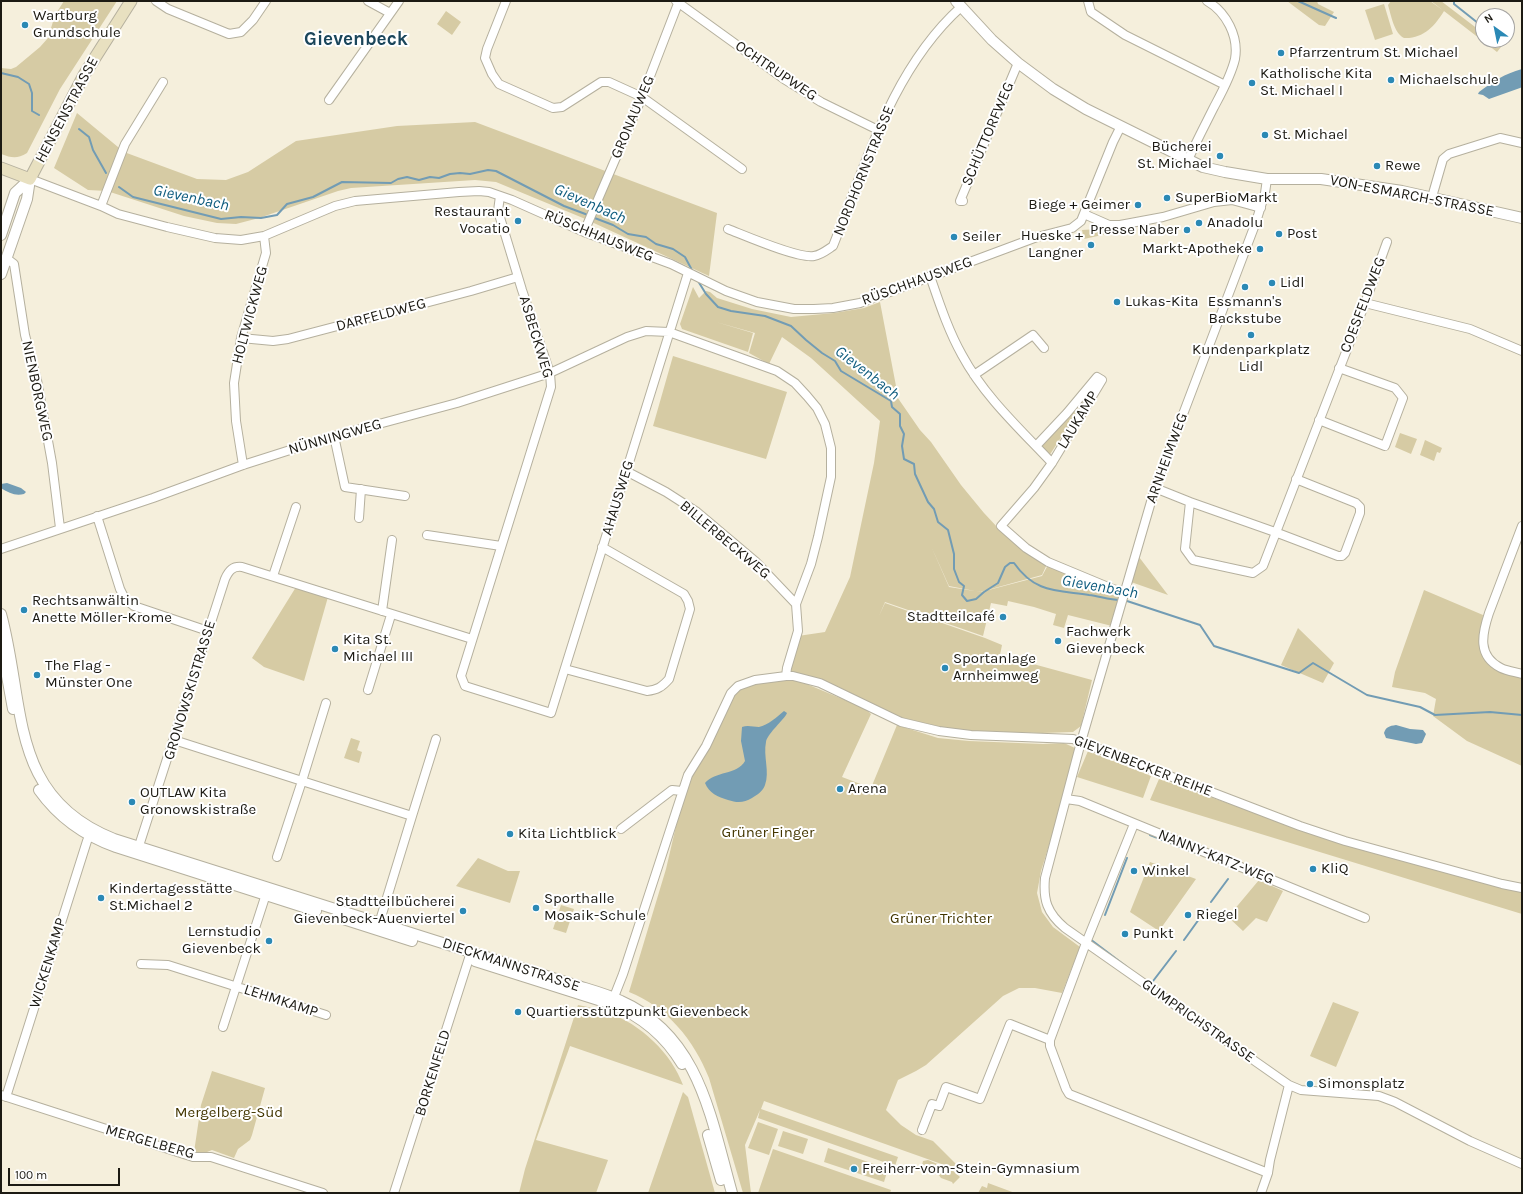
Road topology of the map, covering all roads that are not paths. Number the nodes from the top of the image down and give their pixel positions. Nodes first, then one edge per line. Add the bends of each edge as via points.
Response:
1 (131, 1) edge
2 (156, 1) edge
3 (266, 1) edge
4 (368, 1) edge
5 (399, 1) edge
6 (506, 1) edge
7 (1088, 1) edge
8 (1207, 1) edge
9 (678, 2) edge
10 (959, 4) edge
11 (390, 13) junction
12 (1018, 63) junction
13 (163, 82) dead end
14 (1225, 85) junction
15 (642, 97) junction
16 (329, 100) dead end
17 (1121, 126) junction
18 (878, 130) junction
19 (1522, 143) edge
20 (1188, 160) junction
21 (1, 168) edge
22 (742, 169) dead end
23 (30, 178) junction
24 (1267, 179) junction
25 (500, 196) junction
26 (1432, 197) junction
27 (963, 201) dead end
28 (101, 206) junction
29 (1261, 208) junction
30 (1084, 214) junction
31 (1522, 218) edge
32 (728, 229) dead end
33 (584, 232) junction
34 (1, 235) edge
35 (264, 236) junction
36 (1387, 242) dead end
37 (6, 258) junction
38 (688, 273) junction
39 (1, 274) edge
40 (930, 276) junction
41 (518, 277) junction
42 (1365, 303) junction
43 (669, 332) junction
44 (241, 338) junction
45 (1044, 348) dead end
46 (1522, 351) edge
47 (1339, 368) junction
48 (550, 374) junction
49 (974, 374) junction
50 (1320, 420) junction
51 (334, 436) junction
52 (1036, 446) junction
53 (1052, 463) junction
54 (243, 465) junction
55 (626, 471) junction
56 (1296, 479) junction
57 (1155, 488) junction
58 (361, 489) junction
59 (405, 496) dead end
60 (1190, 502) junction
61 (296, 507) dead end
62 (97, 516) junction
63 (359, 518) dead end
64 (1522, 526) edge
65 (60, 528) junction
66 (1276, 532) junction
67 (427, 535) dead end
68 (392, 540) dead end
69 (502, 546) junction
70 (602, 548) junction
71 (1, 549) edge
72 (273, 576) junction
73 (1125, 593) junction
74 (796, 604) junction
75 (382, 612) junction
76 (1, 614) edge
77 (391, 615) junction
78 (208, 631) junction
79 (472, 639) junction
80 (1, 643) edge
81 (565, 669) junction
82 (1522, 674) edge
83 (786, 676) junction
84 (368, 690) dead end
85 (326, 703) dead end
86 (540, 710) joint
87 (436, 739) dead end
88 (174, 740) junction
89 (1081, 742) junction
90 (302, 781) junction
91 (682, 791) junction
92 (1066, 799) junction
93 (412, 816) junction
94 (1134, 824) junction
95 (621, 829) dead end
96 (91, 833) junction
97 (138, 850) junction
98 (278, 857) dead end
99 (1522, 888) edge
100 (267, 891) junction
101 (1365, 918) dead end
102 (378, 926) junction
103 (1086, 943) junction
104 (470, 955) junction
105 (141, 964) dead end
106 (236, 987) junction
107 (612, 1001) junction
108 (326, 1015) dead end
109 (223, 1027) dead end
110 (1050, 1040) junction
111 (1288, 1085) junction
112 (3, 1096) edge
113 (922, 1130) dead end
114 (1522, 1164) edge
115 (1268, 1173) junction
116 (323, 1193) edge
117 (394, 1193) edge
118 (725, 1193) edge
119 (732, 1193) edge
120 (1262, 1193) edge

1 - 23 main road, HENSENSTRASSE via 84,75
2 - 3 street via 168,9 229,34 241,32
4 - 11 street
5 - 11 street
6 - 15 street via 485,58 499,84 553,108 562,107 601,82 608,82
7 - 14 street via 1091,12 1125,35
8 - 14 street via 1225,18 1232,29 1235,42 1235,58
9 - 15 street, GRONAUWEG
9 - 18 street, OCHTRUPWEG via 821,102
10 - 12 street, VON-ESMARCH-STRASSE via 992,40
10 - 18 street, NORDHORNSTRASSE via 911,66
11 - 16 street
12 - 17 street, VON-ESMARCH-STRASSE via 1053,89
12 - 27 street, SCHÜTTORFWEG via 960,201
13 - 28 street via 125,144
14 - 20 street
15 - 22 street
15 - 33 street, GRONAUWEG
17 - 20 street, VON-ESMARCH-STRASSE
17 - 30 street, RÜSCHHAUSWEG
18 - 32 street, NORDHORNSTRASSE via 833,246 826,251 813,256 799,256
19 - 26 street via 1500,138 1449,154 1442,159
20 - 24 street, VON-ESMARCH-STRASSE via 1203,167
21 - 23 main road, RÜSCHHAUSWEG
23 - 28 street, RÜSCHHAUSWEG
23 - 34 street via 15,193
23 - 37 street via 27,199
24 - 26 street, VON-ESMARCH-STRASSE via 1329,180
24 - 29 street, ARNHEIMWEG
25 - 33 street, RÜSCHHAUSWEG
25 - 35 street, RÜSCHHAUSWEG via 479,191 355,201 335,206
25 - 41 street, ASBECKWEG via 498,211
26 - 31 street, VON-ESMARCH-STRASSE
28 - 35 street, RÜSCHHAUSWEG via 118,214 215,238 241,240
29 - 30 street via 1232,200 1214,202 1163,218 1120,225 1109,224
29 - 57 street, ARNHEIMWEG
30 - 40 street, RÜSCHHAUSWEG via 1081,221 1072,228 1037,237
33 - 38 street, RÜSCHHAUSWEG via 642,252
35 - 44 street, HOLTWICKWEG via 266,253
36 - 42 street, COESFELDWEG
37 - 39 street
37 - 65 street, NIENBORGWEG via 14,264 25,335 37,380 52,463
38 - 40 street, RÜSCHHAUSWEG via 757,302 794,309 833,308 860,303
38 - 43 street, AHAUSWEG
40 - 49 street, LAUKAMP via 961,354
41 - 44 street, DARFELDWEG via 288,339 273,341
41 - 48 street, ASBECKWEG
42 - 46 street via 1470,329
42 - 47 street, COESFELDWEG
43 - 48 street, NÜNNINGWEG via 646,331 627,337
43 - 55 street, AHAUSWEG
43 - 74 street, NÜNNINGWEG via 777,371 795,383 807,396 825,424 831,448 831,477 818,537
44 - 54 street, HOLTWICKWEG via 234,389
45 - 49 street via 1033,335
47 - 50 street, COESFELDWEG
47 - 50 street, COESFELDWEG via 1395,388 1403,398 1385,446
48 - 51 street, NÜNNINGWEG via 457,403
48 - 69 street, ASBECKWEG via 551,387
49 - 52 street, LAUKAMP via 1000,408
50 - 56 street, COESFELDWEG
51 - 54 street, NÜNNINGWEG
51 - 58 street via 345,487
52 - 53 street, LAUKAMP
52 - 53 street, LAUKAMP via 1097,377 1102,380
53 - 73 street, LAUKAMP via 1001,526 1026,548 1048,562
54 - 62 street, NÜNNINGWEG
55 - 70 street, AHAUSWEG
55 - 74 street, BILLERBECKWEG via 697,512 755,561
56 - 66 street, COESFELDWEG
56 - 66 street via 1356,502 1360,507 1345,553 1338,556
57 - 60 street
57 - 73 street, ARNHEIMWEG
58 - 59 street
58 - 63 street
60 - 66 street
60 - 66 street, COESFELDWEG via 1185,549 1193,560 1253,573 1263,566
61 - 72 street
62 - 65 street, NÜNNINGWEG
62 - 78 street via 125,599 134,606
64 - 82 street via 1484,627 1483,643 1490,661
65 - 71 street, NÜNNINGWEG
67 - 69 street
68 - 75 street
69 - 79 street, ASBECKWEG
70 - 81 street, AHAUSWEG
70 - 81 street via 684,594 690,609 668,679 656,690 647,691
72 - 75 street, GRONOWSKISTRASSE
72 - 78 street, GRONOWSKISTRASSE via 242,567 232,568 225,579
73 - 89 street, ARNHEIMWEG
74 - 83 street via 798,631
75 - 77 street, GRONOWSKISTRASSE
76 - 96 street, DIECKMANNSTRASSE via 25,739 33,765 57,802
77 - 79 street, GRONOWSKISTRASSE
77 - 84 street
78 - 88 street, GRONOWSKISTRASSE
79 - 86 street, ASBECKWEG via 461,676 465,686
80 - 96 street, DIECKMANNSTRASSE via 18,742 28,771 52,807 73,825
81 - 86 street, AHAUSWEG via 551,713
83 - 89 street, GIEVENBECKER REIHE via 820,683 901,722 939,731 971,735 1065,737
83 - 91 street, GIEVENBECKER REIHE via 746,682 731,693
85 - 90 street
87 - 93 street
88 - 90 street
88 - 97 street, GRONOWSKISTRASSE
89 - 92 street, GUMPRICHSTRASSE
89 - 99 street, GIEVENBECKER REIHE via 1308,829
90 - 93 street
90 - 98 street
91 - 95 street via 672,790
91 - 107 street, GIEVENBECKER REIHE
92 - 94 street, NANNY-KATZ-WEG via 1080,802
92 - 103 street, GUMPRICHSTRASSE via 1045,878 1045,900 1056,920
93 - 102 street
94 - 101 street, NANNY-KATZ-WEG
94 - 103 street
96 - 97 street, DIECKMANNSTRASSE via 113,846
96 - 112 street, WICKENKAMP
97 - 100 street, DIECKMANNSTRASSE
100 - 102 street, DIECKMANNSTRASSE
100 - 106 street, LEHMKAMP
102 - 104 street, DIECKMANNSTRASSE
103 - 110 street
103 - 111 street, GUMPRICHSTRASSE
104 - 107 street, DIECKMANNSTRASSE
104 - 117 street, BORKENFELD
105 - 106 street, LEHMKAMP via 168,965
106 - 108 street, LEHMKAMP
106 - 109 street, LEHMKAMP
107 - 118 street, DIECKMANNSTRASSE via 654,1030 670,1046 684,1067 696,1094
107 - 119 street, DIECKMANNSTRASSE via 640,1011 660,1026 690,1062 702,1089
110 - 113 street via 1010,1024 980,1099 946,1087 939,1106 932,1104
110 - 115 street via 1069,1094
111 - 114 street, GUMPRICHSTRASSE via 1301,1090 1379,1096
111 - 115 street
112 - 116 street, MERGELBERG via 193,1158 211,1157
115 - 120 street

